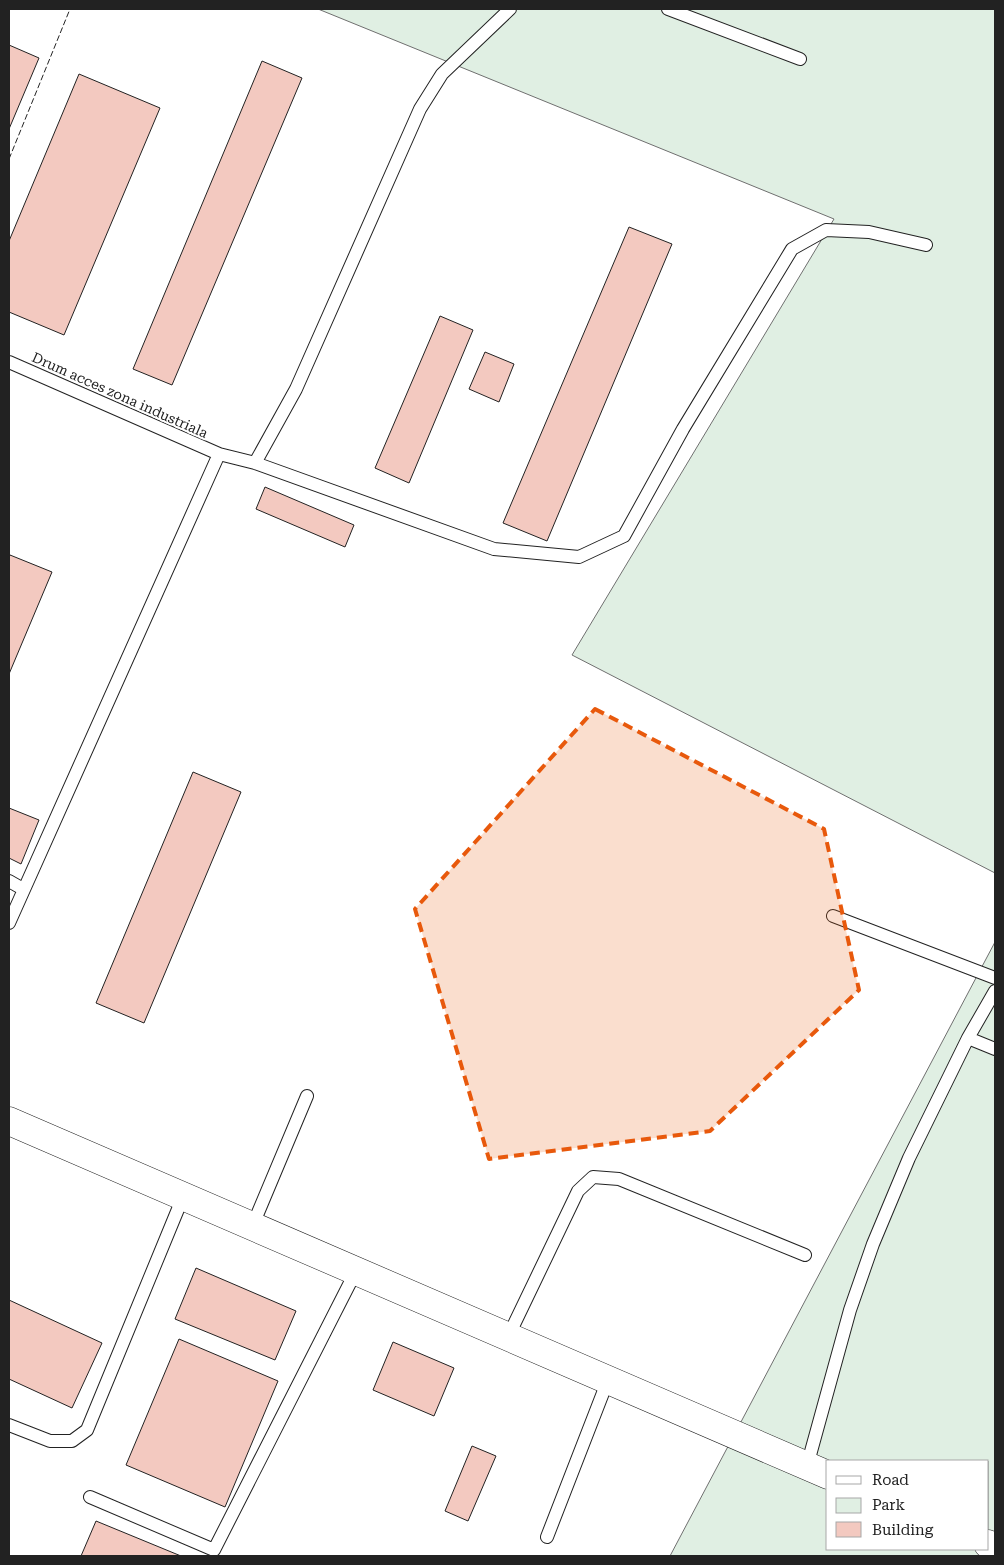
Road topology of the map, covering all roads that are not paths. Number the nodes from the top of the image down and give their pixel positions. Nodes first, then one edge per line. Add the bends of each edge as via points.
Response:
1 (510, 9) edge
2 (668, 9) edge
3 (800, 59) dead end
4 (926, 245) dead end
5 (9, 362) edge
6 (219, 454) junction
7 (255, 463) junction
8 (9, 881) edge
9 (23, 889) junction
10 (833, 916) dead end
11 (9, 923) edge
12 (995, 978) edge
13 (995, 990) edge
14 (968, 1038) junction
15 (995, 1049) edge
16 (307, 1096) dead end
17 (9, 1121) edge
18 (183, 1197) junction
19 (252, 1226) junction
20 (805, 1255) dead end
21 (356, 1271) junction
22 (508, 1337) junction
23 (608, 1380) junction
24 (9, 1425) edge
25 (817, 1470) edge
26 (90, 1497) dead end
27 (547, 1537) dead end

1 - 7 lane via 442,74 420,109 296,389
2 - 3 lane
4 - 7 lane, Drum acces zona industriala via 869,232 826,230 792,249 683,429 624,536 580,557 494,549
5 - 6 lane, Drum acces zona industriala
6 - 7 lane, Drum acces zona industriala
6 - 9 lane
8 - 9 lane
9 - 11 lane
10 - 12 lane
13 - 14 lane
14 - 15 lane
14 - 25 lane via 909,1158 873,1244 850,1310
16 - 19 lane
17 - 18 main road
18 - 19 main road
18 - 24 lane via 87,1430 72,1441 50,1441
19 - 21 main road
20 - 22 lane via 619,1179 593,1177 578,1191
21 - 22 main road
21 - 26 lane via 214,1550
22 - 23 main road
23 - 25 main road
23 - 27 lane

